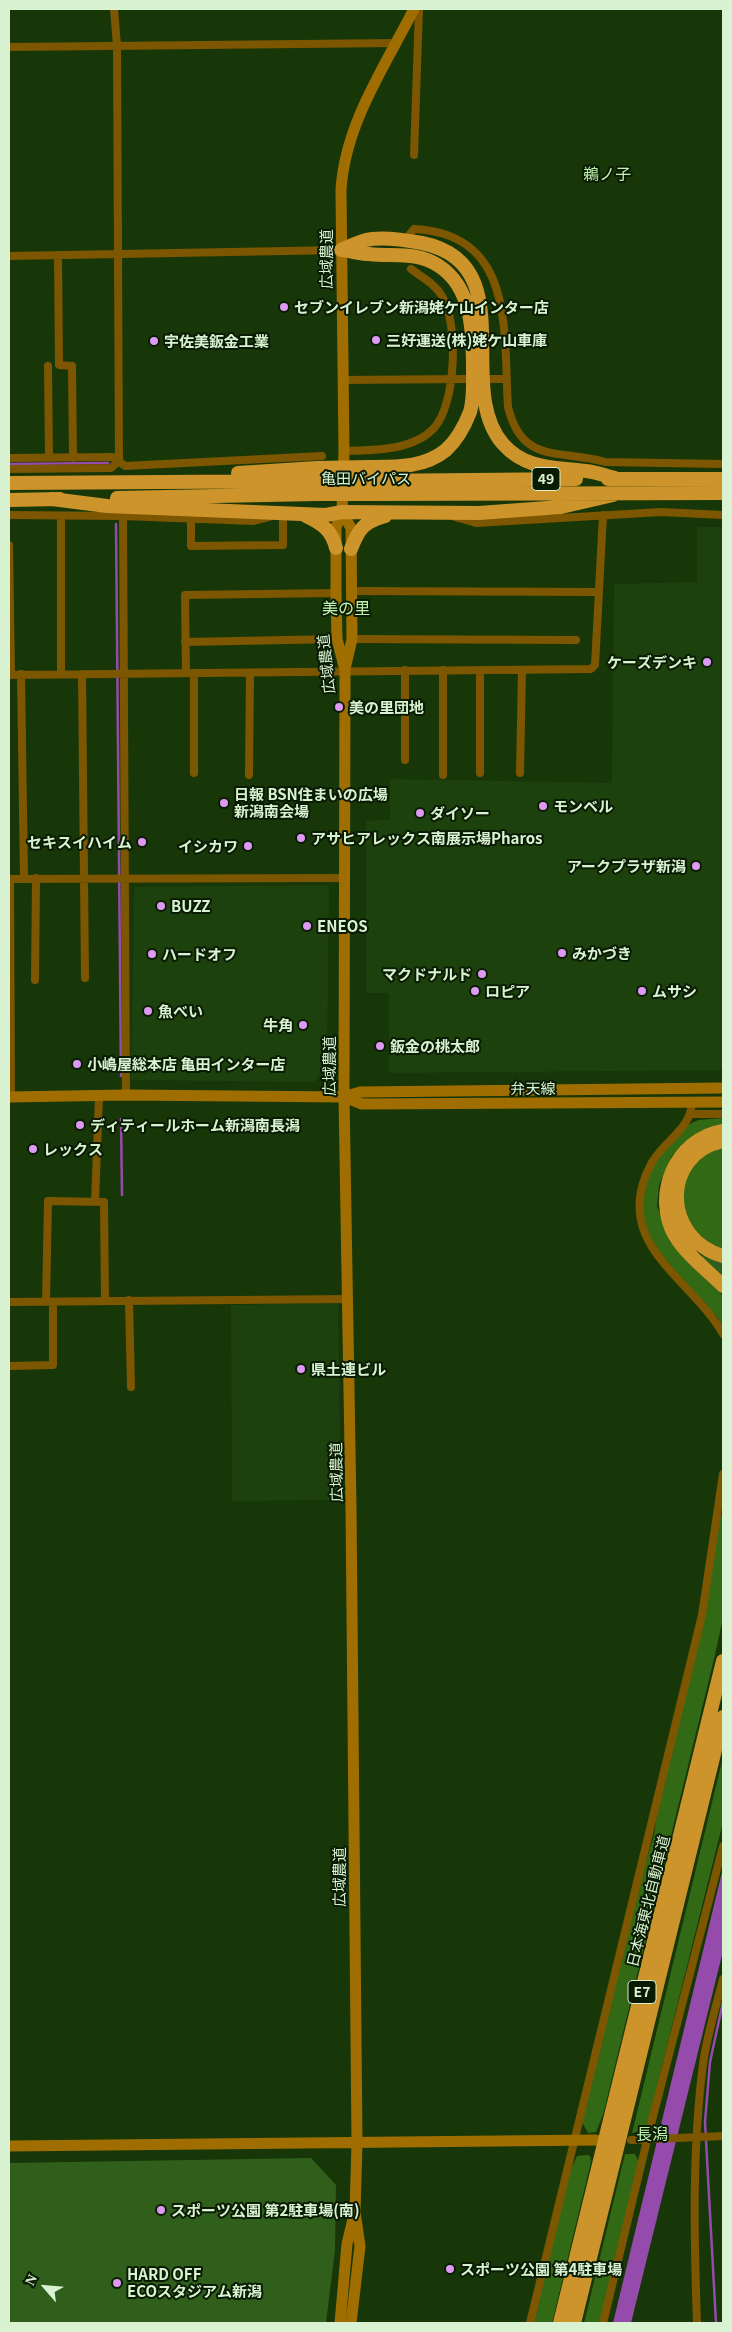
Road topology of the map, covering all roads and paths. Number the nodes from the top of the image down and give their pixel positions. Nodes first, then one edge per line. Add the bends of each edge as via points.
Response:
1 (114, 9) edge
2 (414, 9) edge
3 (419, 9) edge
4 (397, 43) junction
5 (116, 46) junction
6 (9, 47) edge
7 (414, 155) dead end
8 (409, 234) junction
9 (341, 250) junction
10 (119, 254) junction
11 (9, 256) edge
12 (58, 256) junction
13 (412, 269) dead end
14 (48, 366) dead end
15 (450, 379) junction
16 (466, 379) dead end
17 (489, 379) dead end
18 (506, 379) junction
19 (342, 380) junction
20 (344, 451) junction
21 (9, 458) edge
22 (49, 458) junction
23 (73, 458) junction
24 (119, 461) junction
25 (723, 464) edge
26 (9, 469) edge
27 (318, 475) junction
28 (616, 478) junction
29 (723, 479) edge
30 (369, 481) junction
31 (9, 483) edge
32 (720, 494) edge
33 (613, 495) junction
34 (52, 499) junction
35 (9, 500) edge
36 (342, 512) junction
37 (400, 512) junction
38 (436, 513) junction
39 (283, 514) junction
40 (9, 515) edge
41 (303, 515) junction
42 (603, 515) junction
43 (723, 515) edge
44 (61, 516) junction
45 (123, 516) junction
46 (191, 518) junction
47 (9, 545) edge
48 (336, 548) junction
49 (351, 549) junction
50 (352, 591) junction
51 (336, 592) junction
52 (599, 592) junction
53 (337, 639) junction
54 (352, 639) junction
55 (576, 640) dead end
56 (185, 642) junction
57 (345, 670) junction
58 (405, 670) junction
59 (442, 670) junction
60 (480, 670) junction
61 (522, 670) junction
62 (118, 672) junction
63 (190, 673) junction
64 (250, 673) junction
65 (21, 674) junction
66 (61, 674) junction
67 (82, 674) junction
68 (10, 675) edge
69 (405, 760) dead end
70 (194, 773) dead end
71 (480, 773) dead end
72 (520, 773) dead end
73 (249, 775) dead end
74 (442, 775) dead end
75 (9, 878) edge
76 (24, 878) junction
77 (36, 878) junction
78 (84, 878) junction
79 (121, 878) junction
80 (346, 878) junction
81 (85, 978) dead end
82 (35, 980) dead end
83 (723, 1088) edge
84 (126, 1095) junction
85 (10, 1097) edge
86 (99, 1097) junction
87 (344, 1097) junction
88 (723, 1102) edge
89 (692, 1108) junction
90 (723, 1114) edge
91 (723, 1132) edge
92 (723, 1142) edge
93 (95, 1202) junction
94 (723, 1256) edge
95 (723, 1286) edge
96 (348, 1299) junction
97 (105, 1300) junction
98 (129, 1300) junction
99 (9, 1302) edge
100 (50, 1302) junction
101 (723, 1334) edge
102 (9, 1366) edge
103 (131, 1387) dead end
104 (723, 1474) edge
105 (721, 1507) edge
106 (723, 1661) edge
107 (723, 1717) edge
108 (723, 1846) edge
109 (723, 1979) edge
110 (699, 2136) junction
111 (723, 2136) edge
112 (649, 2138) junction
113 (596, 2140) dead end
114 (630, 2140) dead end
115 (575, 2141) junction
116 (357, 2143) junction
117 (9, 2146) edge
118 (355, 2212) junction
119 (340, 2323) edge
120 (351, 2323) edge
121 (530, 2323) edge
122 (560, 2323) edge
123 (574, 2323) edge
124 (603, 2323) edge
125 (697, 2323) edge

1 - 5 street
2 - 4 street, 広域農道
3 - 7 street
4 - 5 street
4 - 9 street, 広域農道 via 357,120 344,160
5 - 6 street
5 - 10 street
8 - 9 highway via 366,240
8 - 18 street via 450,234 468,245 491,271 502,304
8 - 28 highway via 445,251 466,269 474,282 482,314 484,395 495,433 503,444 530,464
9 - 10 street
9 - 19 street, 広域農道
9 - 30 highway via 405,254 422,257 438,265 451,275 461,290 473,336 473,392 461,432 446,450 427,461
10 - 12 street
10 - 24 street
11 - 12 street
12 - 23 street via 59,365 72,366
13 - 15 street via 434,285 450,314 453,335
14 - 22 street
15 - 16 street
15 - 19 street
15 - 20 street via 448,400 434,429 410,442 381,450
17 - 18 street
18 - 25 street via 511,422 530,446 545,453 604,462
19 - 20 street, 広域農道
20 - 36 street, 広域農道
21 - 22 street
22 - 23 street
23 - 24 street via 112,457
24 - 26 street via 111,468
24 - 27 street via 125,466 280,458
27 - 30 highway, 亀田バイパス / 49, bridge
27 - 30 highway, bridge
27 - 31 highway, 亀田バイパス / 49
27 - 34 highway, 亀田バイパス / 49
28 - 29 highway, 亀田バイパス / 49
28 - 30 highway, 亀田バイパス / 49
30 - 33 highway, 亀田バイパス / 49
32 - 33 highway, 亀田バイパス / 49
33 - 38 highway via 561,507
34 - 35 highway, 亀田バイパス / 49
34 - 39 highway via 107,506
36 - 37 highway
36 - 41 highway via 326,516
36 - 48 street, 広域農道 via 336,528
36 - 49 street via 351,528
37 - 38 highway
37 - 49 highway via 368,521 356,534
38 - 42 street via 476,522
39 - 41 highway
39 - 46 street via 254,521
39 - 46 street via 283,545 191,546
40 - 44 street
41 - 48 highway via 332,534
42 - 43 street via 661,512
42 - 52 street
44 - 45 street
44 - 66 street
45 - 46 street
45 - 62 street
47 - 68 street
48 - 51 street, 広域農道
49 - 50 street
50 - 52 street
50 - 54 street
51 - 53 street, 広域農道
51 - 56 street via 186,594
52 - 61 street via 595,664 591,669
53 - 56 street
53 - 57 street, 広域農道
54 - 55 street
54 - 57 street
56 - 63 street
57 - 58 street
57 - 64 street
57 - 80 street, 広域農道
58 - 59 street
58 - 69 street
59 - 60 street
59 - 74 street
60 - 61 street
60 - 71 street
61 - 72 street
62 - 63 street
62 - 67 street
62 - 79 street
63 - 64 street
63 - 70 street
64 - 73 street
65 - 66 street
65 - 68 street
65 - 76 street
66 - 67 street
67 - 78 street
75 - 76 street
75 - 85 street
76 - 77 street
77 - 78 street
77 - 82 street
78 - 79 street
78 - 81 street
79 - 80 street
79 - 84 street
80 - 87 street, 広域農道
83 - 87 street, 弁天線 via 360,1092
84 - 86 street, 弁天線
84 - 87 street, 弁天線
85 - 86 street, 弁天線
86 - 93 street
87 - 89 street, 弁天線 via 362,1104
87 - 96 street, 広域農道
88 - 89 street, 弁天線
89 - 90 street
89 - 101 street via 686,1124 665,1144 650,1166 643,1187 641,1214 647,1238 660,1262 713,1318
91 - 95 highway via 699,1140 682,1154 672,1170 666,1194 669,1222 676,1236
92 - 94 highway via 710,1146 692,1159 680,1178 676,1198 681,1221 694,1241
93 - 97 street via 104,1202
93 - 100 street via 48,1201
96 - 98 street
96 - 116 street, 広域農道
97 - 98 street
97 - 100 street
98 - 103 street
99 - 100 street
100 - 102 street via 53,1365
104 - 105 street
105 - 115 street via 702,1615
106 - 122 highway, 日本海東北自動車道 / E7
107 - 123 highway, 日本海東北自動車道 / E7
108 - 112 street
109 - 110 street via 703,2063
110 - 111 street
110 - 112 street
110 - 125 street via 694,2237
112 - 114 street
112 - 124 street
113 - 115 street
115 - 116 street
115 - 121 street
116 - 117 street
116 - 118 street, 広域農道
118 - 119 street via 347,2244
118 - 120 street via 360,2246

